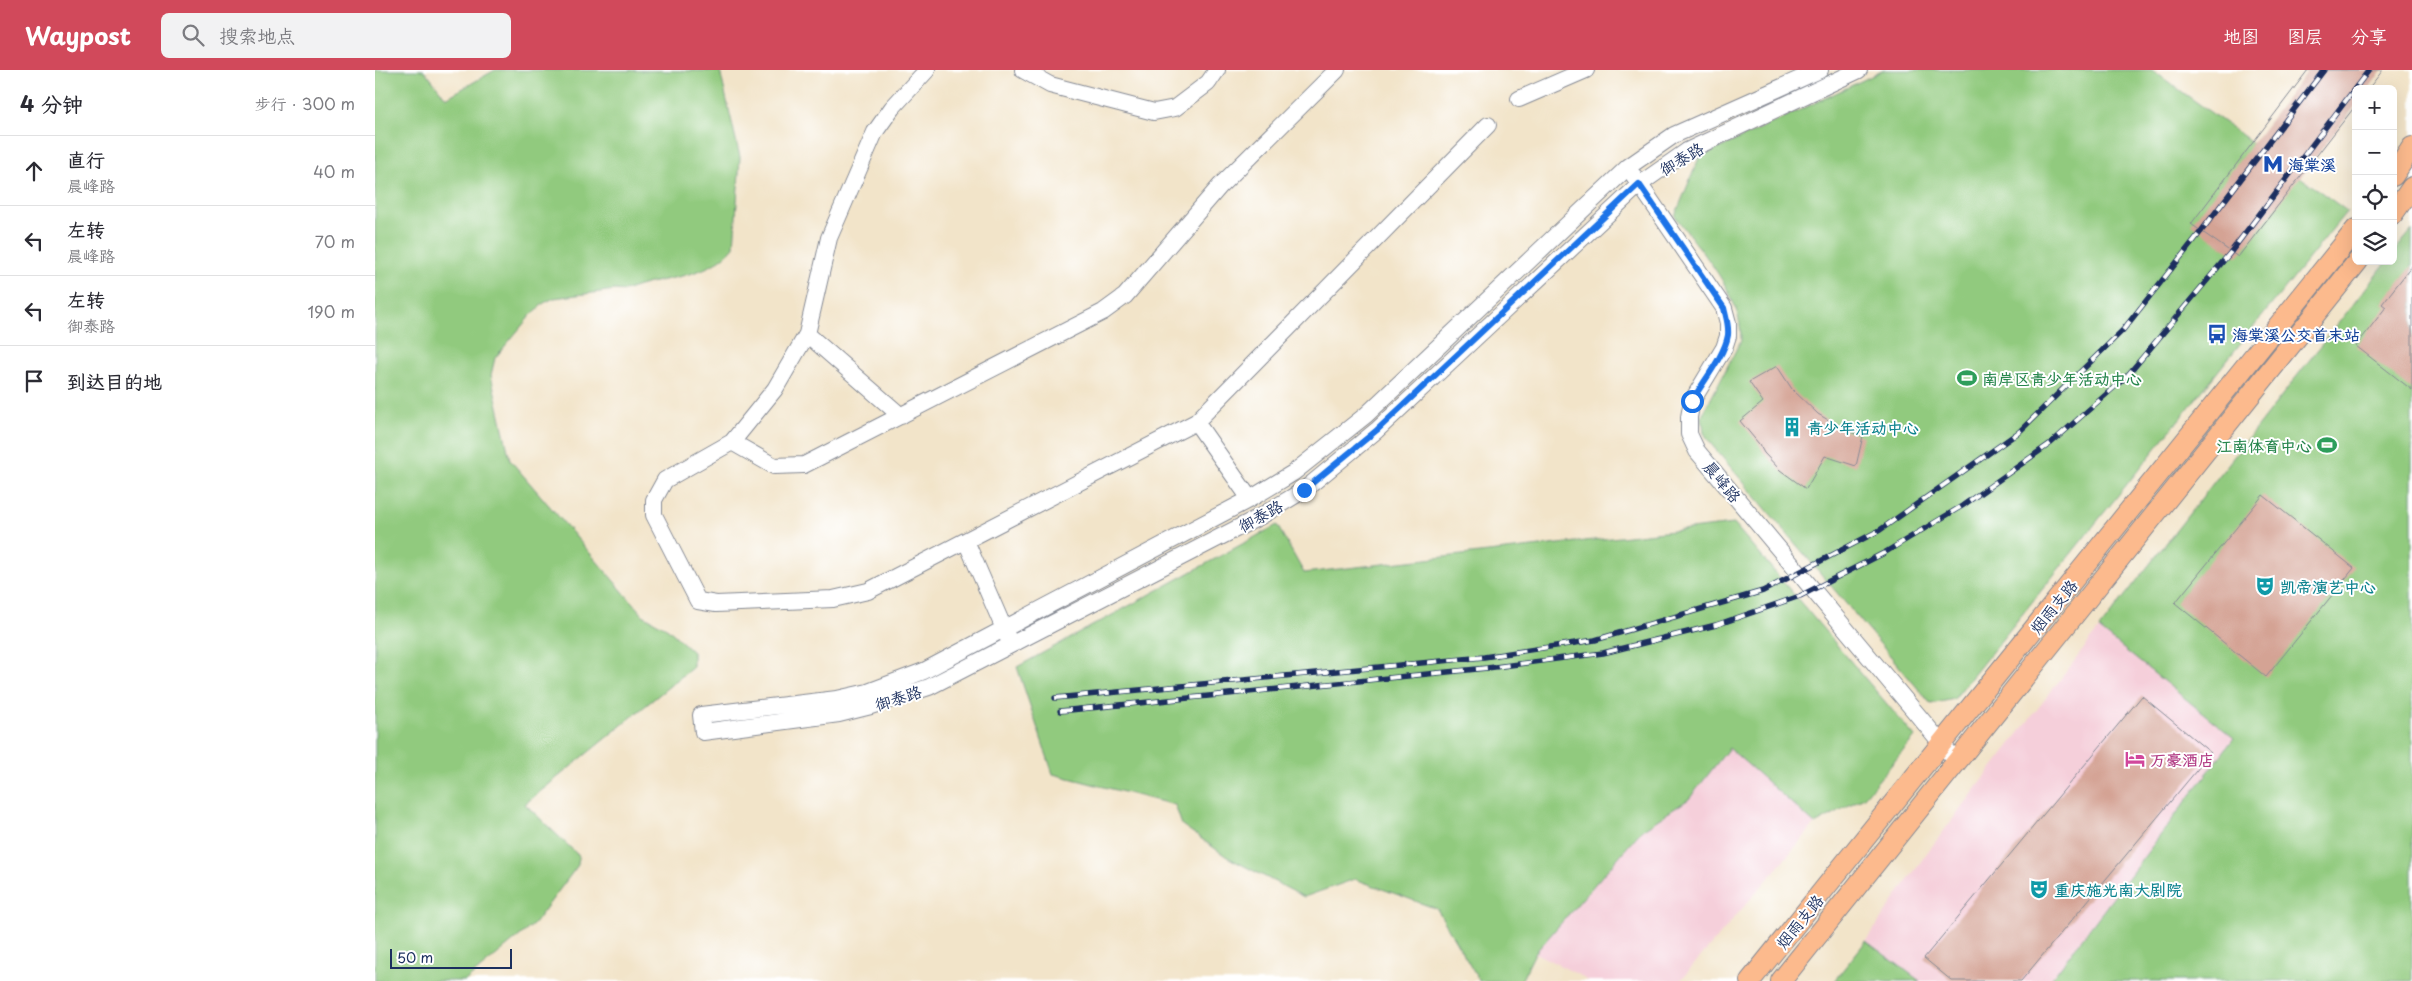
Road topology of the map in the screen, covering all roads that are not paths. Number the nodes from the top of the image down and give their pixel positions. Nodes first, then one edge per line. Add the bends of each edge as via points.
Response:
1 (927, 70) edge
2 (1023, 70) edge
3 (1217, 70) edge
4 (1337, 70) edge
5 (1586, 70) edge
6 (1820, 70) edge
7 (1859, 70) edge
8 (1519, 100) dead end
9 (1488, 124) dead end
10 (2412, 147) edge
11 (1628, 167) junction
12 (2394, 175) edge
13 (1639, 184) junction
14 (2412, 187) edge
15 (2397, 208) edge
16 (2352, 234) edge
17 (2355, 265) edge
18 (807, 334) junction
19 (901, 416) junction
20 (1195, 422) junction
21 (732, 442) junction
22 (1250, 498) junction
23 (966, 541) junction
24 (1004, 628) junction
25 (1011, 644) junction
26 (1941, 745) junction
27 (1957, 762) junction
28 (1749, 981) edge
29 (1781, 981) edge

1 - 18 street via 875,132 829,238
2 - 3 street via 1050,85 1153,112 1175,108 1208,83
4 - 19 street via 1220,186 1125,296 1103,312
5 - 8 street
6 - 11 street, 御泰路 via 1674,135
7 - 13 street, 御泰路 via 1687,151
9 - 20 street
10 - 12 main road
11 - 13 street, 晨峰路
11 - 22 street, 御泰路 via 1366,415 1293,473
13 - 25 street, 御泰路 via 1377,430 1304,490 1261,516
13 - 26 street, 晨峰路 via 1724,308 1728,323 1724,348 1692,401 1689,434 1697,451
14 - 15 main road
16 - 26 main road, 烟雨支路
17 - 27 main road, 烟雨支路
18 - 19 street
18 - 21 street via 775,390
19 - 21 street via 804,465 774,466
20 - 22 street
20 - 23 street
21 - 23 street via 665,480 654,500 654,515 698,601 716,604 833,599 868,591
22 - 24 street, 御泰路
23 - 24 street
24 - 25 street
24 - 25 street, 御泰路 via 925,670 868,692 837,699 701,715 703,732 839,714 871,706 929,687
26 - 27 street, 晨峰路
26 - 28 main road, 烟雨支路
27 - 29 main road, 烟雨支路

